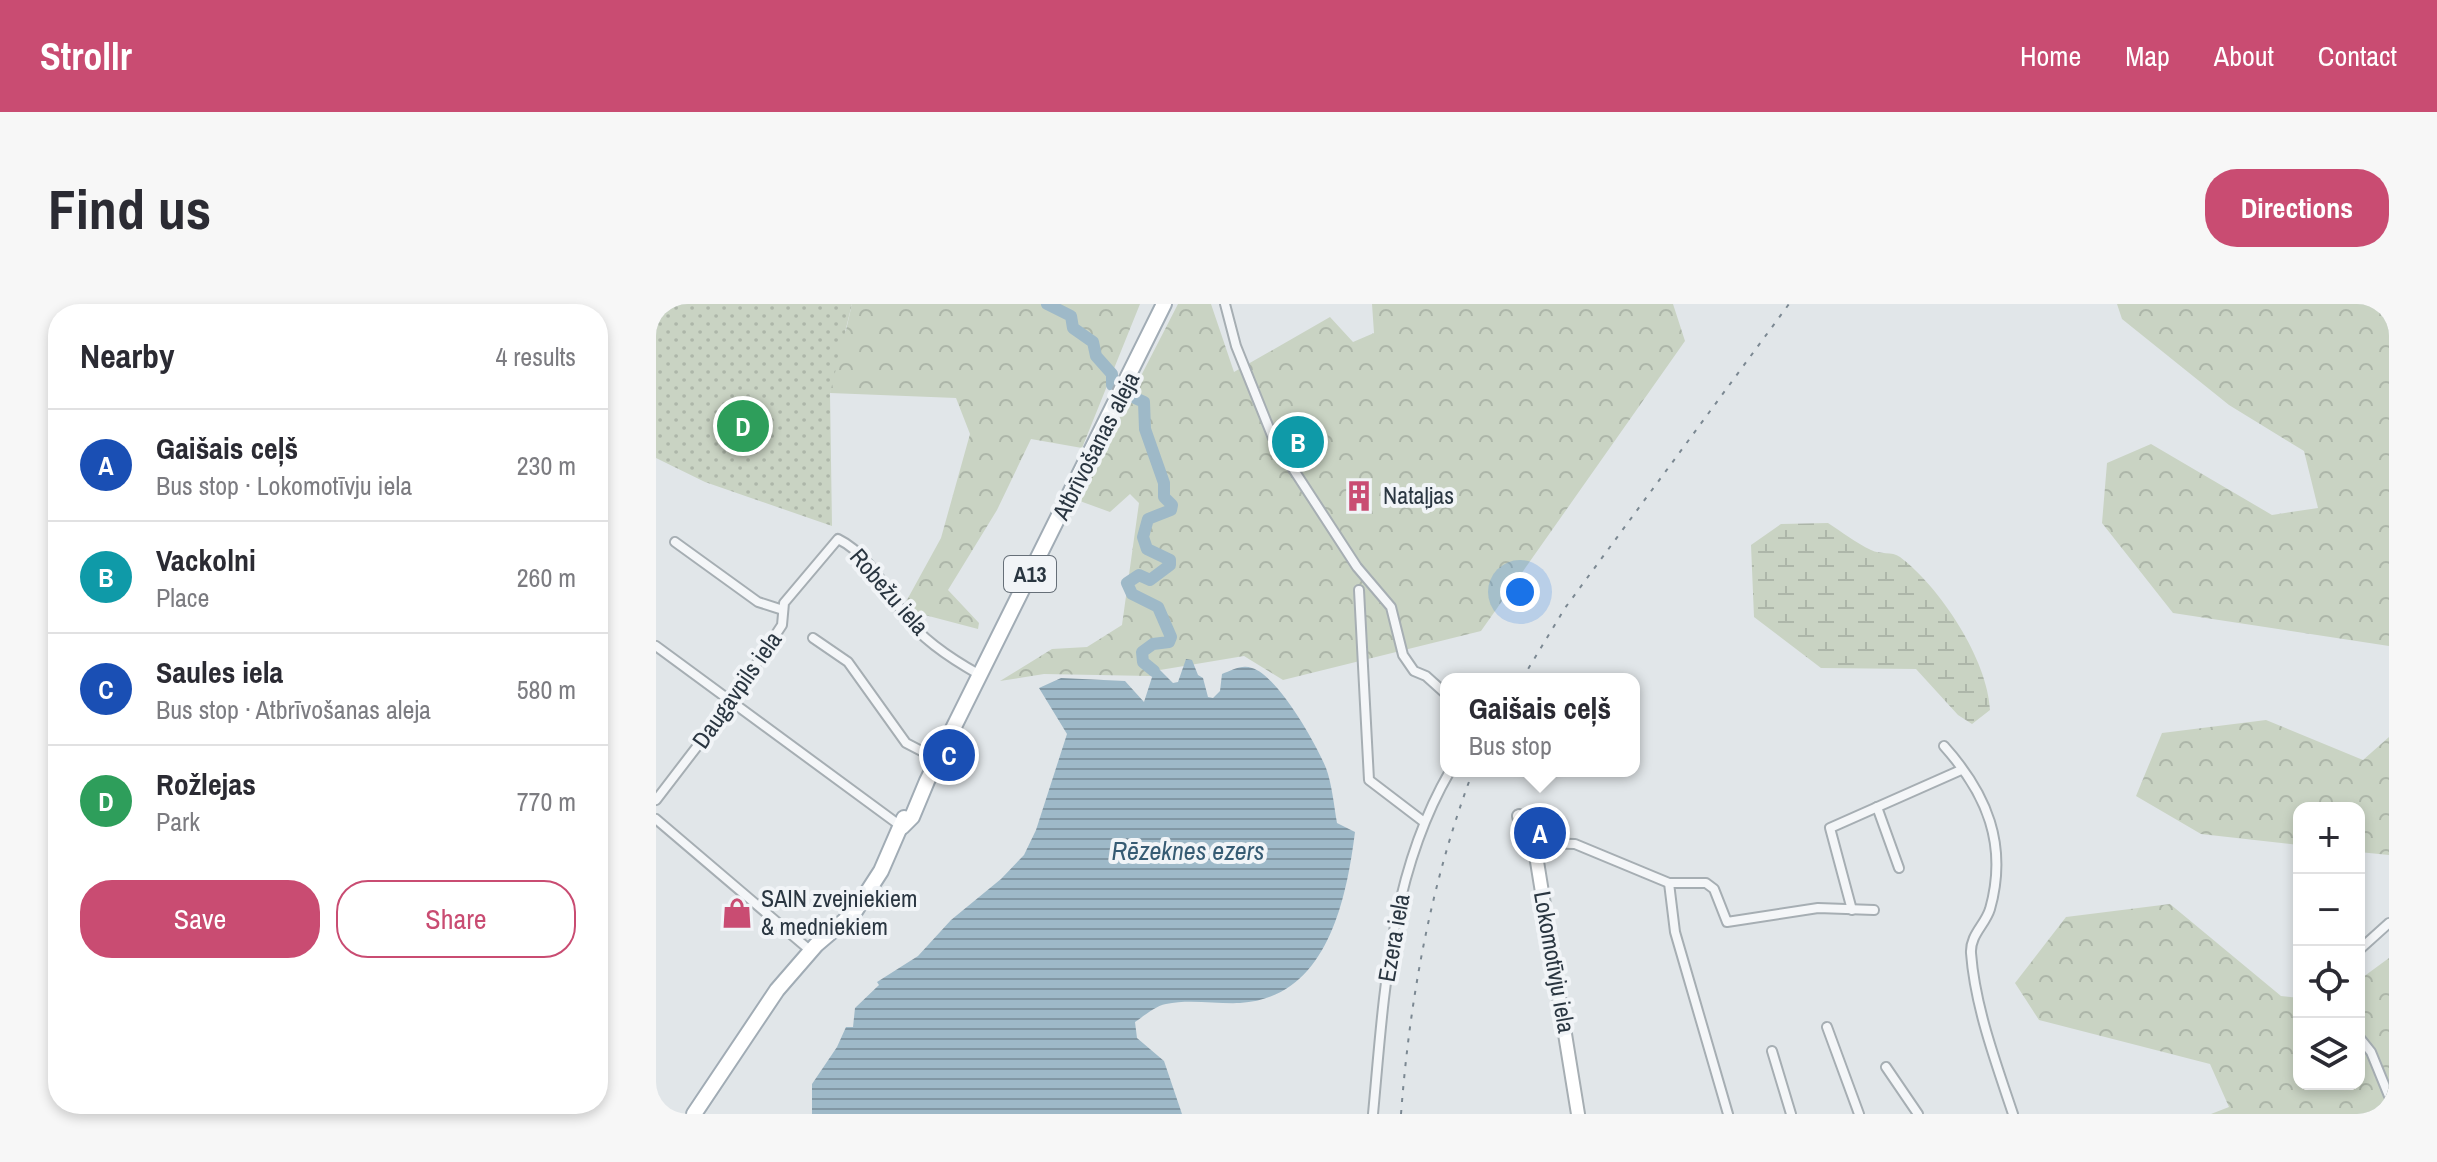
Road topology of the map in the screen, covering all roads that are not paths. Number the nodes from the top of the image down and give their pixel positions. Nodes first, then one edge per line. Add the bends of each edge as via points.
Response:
1 (1164, 304) edge
2 (1225, 304) edge
3 (838, 539) joint
4 (675, 542) dead end
5 (1359, 590) dead end
6 (783, 610) junction
7 (813, 638) dead end
8 (656, 646) edge
9 (980, 675) junction
10 (1440, 689) edge
11 (732, 701) junction
12 (1944, 746) dead end
13 (937, 759) junction
14 (1961, 770) junction
15 (1447, 777) edge
16 (656, 800) edge
17 (1877, 807) junction
18 (1519, 816) dead end
19 (656, 819) edge
20 (1424, 822) junction
21 (902, 827) junction
22 (1534, 843) junction
23 (1899, 868) dead end
24 (1669, 883) junction
25 (1852, 910) junction
26 (1874, 910) dead end
27 (2389, 923) edge
28 (2363, 946) edge
29 (812, 953) junction
30 (1827, 1027) dead end
31 (2365, 1044) edge
32 (1772, 1051) dead end
33 (1886, 1067) dead end
34 (2389, 1096) edge
35 (694, 1114) edge
36 (1373, 1114) edge
37 (1578, 1114) edge
38 (1728, 1114) edge
39 (1791, 1114) edge
40 (1859, 1114) edge
41 (1918, 1114) edge
42 (2013, 1114) edge

1 - 9 main road, Atbrīvošanas aleja / A13
2 - 10 street via 1273,438 1357,567 1391,607 1403,655 1414,671
3 - 6 street, Daugavpils iela
3 - 9 street, Robežu iela via 862,559 907,618
4 - 6 street via 758,602
5 - 20 street via 1369,780
6 - 11 street, Daugavpils iela via 782,625
7 - 13 street via 848,662 906,743
8 - 11 street
9 - 13 main road, Atbrīvošanas aleja / A13
11 - 16 street, Daugavpils iela
11 - 21 street
12 - 14 street
13 - 21 main road, Atbrīvošanas aleja / A13
14 - 17 street
14 - 42 street via 1992,821 1997,842 1991,905 1971,950
15 - 20 street, Ezera iela
17 - 23 street
17 - 25 street via 1829,829
18 - 22 street, Lokomotīvju iela
19 - 29 street
20 - 36 street, Ezera iela via 1393,928
21 - 29 main road, Atbrīvošanas aleja / A13 via 868,893
22 - 24 street via 1575,844
22 - 37 street, Lokomotīvju iela
24 - 25 street via 1711,885 1723,917 1731,922 1818,908
24 - 38 street via 1674,927
25 - 26 street
27 - 28 street
29 - 35 main road, Atbrīvošanas aleja / A13 via 767,1002
30 - 40 street
31 - 34 street
32 - 39 street
33 - 41 street

